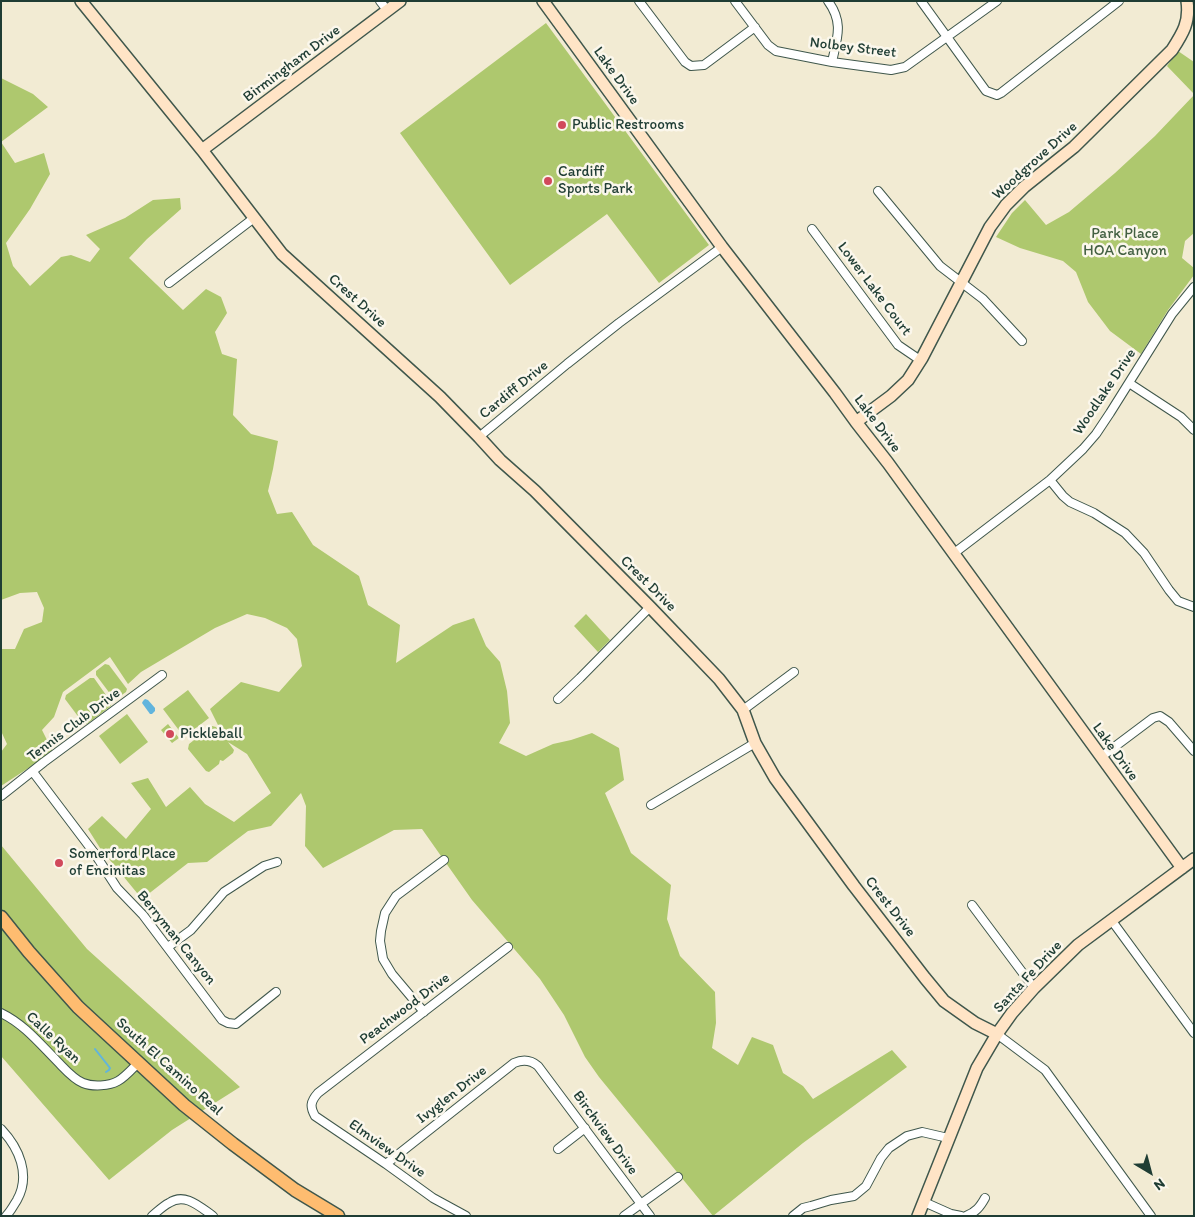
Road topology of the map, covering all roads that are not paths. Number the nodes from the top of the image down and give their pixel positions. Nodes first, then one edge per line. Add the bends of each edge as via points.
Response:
1 (81, 1) edge
2 (400, 1) edge
3 (543, 1) edge
4 (639, 1) edge
5 (735, 1) edge
6 (828, 1) edge
7 (921, 1) edge
8 (997, 1) edge
9 (1119, 1) edge
10 (1187, 1) edge
11 (384, 6) edge
12 (755, 28) junction
13 (948, 38) junction
14 (832, 62) junction
15 (202, 150) junction
16 (878, 191) dead end
17 (254, 218) junction
18 (812, 229) dead end
19 (722, 247) junction
20 (169, 283) dead end
21 (962, 283) junction
22 (1194, 287) edge
23 (1022, 341) dead end
24 (920, 360) junction
25 (1129, 383) junction
26 (856, 422) junction
27 (1194, 430) edge
28 (479, 437) junction
29 (1050, 480) junction
30 (953, 554) junction
31 (650, 607) junction
32 (1194, 607) edge
33 (794, 672) dead end
34 (162, 675) dead end
35 (558, 699) dead end
36 (743, 710) junction
37 (755, 743) junction
38 (1194, 751) edge
39 (1101, 757) junction
40 (33, 772) junction
41 (1, 796) edge
42 (651, 805) dead end
43 (444, 860) dead end
44 (277, 862) dead end
45 (1190, 864) edge
46 (972, 905) dead end
47 (1, 917) edge
48 (1112, 921) junction
49 (168, 947) junction
50 (508, 947) dead end
51 (1034, 988) junction
52 (276, 992) dead end
53 (424, 1012) junction
54 (1, 1013) edge
55 (1194, 1033) edge
56 (997, 1034) junction
57 (138, 1063) junction
58 (538, 1066) joint
59 (318, 1093) joint
60 (585, 1128) junction
61 (1, 1129) edge
62 (948, 1138) junction
63 (558, 1149) dead end
64 (386, 1164) junction
65 (678, 1177) dead end
66 (985, 1198) dead end
67 (924, 1202) junction
68 (641, 1204) junction
69 (6, 1216) edge
70 (152, 1216) edge
71 (213, 1216) edge
72 (338, 1216) edge
73 (466, 1216) edge
74 (624, 1216) edge
75 (650, 1216) edge
76 (793, 1216) edge
77 (918, 1216) edge
78 (960, 1216) edge
79 (966, 1216) edge
80 (1151, 1216) edge

1 - 15 street, Crest Drive
2 - 11 street, Birmingham Drive
3 - 19 street, Lake Drive
4 - 12 street via 691,66 704,65
5 - 12 street, Nolbey Street
6 - 14 street via 839,28
7 - 13 street
8 - 13 street, Nolbey Street
9 - 13 street via 997,95 986,91
10 - 21 street, Woodgrove Drive via 1187,22 1172,50 1074,147 1006,205 990,226
11 - 15 street, Birmingham Drive
12 - 14 street, Nolbey Street via 776,51
13 - 14 street, Nolbey Street via 905,67 891,70
15 - 17 street, Crest Drive
16 - 21 street via 940,266
17 - 20 street
17 - 28 street, Crest Drive via 282,254 440,397
18 - 24 street, Lower Lake Court via 898,345
19 - 26 street, Lake Drive
19 - 28 street, Cardiff Drive via 619,323
21 - 23 street
21 - 24 street, Woodgrove Drive
22 - 25 street, Woodlake Drive via 1172,314
24 - 26 street, Woodgrove Drive via 908,380
25 - 27 street via 1181,417
25 - 29 street, Woodlake Drive via 1094,436
26 - 30 street, Lake Drive
28 - 31 street, Crest Drive
29 - 30 street, Woodlake Drive
29 - 32 street via 1070,502 1125,533 1144,553 1178,601
30 - 39 street, Lake Drive
31 - 35 street
31 - 36 street, Crest Drive via 719,679
33 - 36 street
34 - 40 street, Tennis Club Drive
36 - 37 street, Crest Drive
37 - 42 street
37 - 56 street, Crest Drive via 775,778 854,886 944,1001
38 - 39 street via 1160,716
39 - 45 street, Lake Drive
40 - 41 street, Tennis Club Drive
40 - 49 street, Berryman Canyon via 117,888
43 - 53 street via 396,896 385,913 381,931 383,958 392,974
44 - 49 street via 264,866 224,892 191,930
45 - 48 street, Santa Fe Drive
46 - 51 street
47 - 57 main road, South El Camino Real via 78,1007
48 - 51 street, Santa Fe Drive via 1078,945
48 - 55 street
49 - 52 street, Berryman Canyon via 222,1020 228,1023 236,1024
50 - 53 street, Peachwood Drive
51 - 56 street, Santa Fe Drive
53 - 59 street, Peachwood Drive
54 - 57 street, Calle Ryan via 24,1028 69,1073 84,1083 99,1085 118,1081
56 - 62 street, Santa Fe Drive via 977,1068
56 - 80 street, Crest Drive via 1044,1070
57 - 72 main road, South El Camino Real via 233,1144 295,1190
58 - 60 street, Birchview Drive
58 - 64 street, Ivyglen Drive via 521,1060 514,1063
59 - 64 street, Elmview Drive via 312,1104 316,1116
60 - 63 street
60 - 68 street, Birchview Drive
61 - 69 street via 15,1146 23,1171 20,1195
62 - 67 street, Santa Fe Drive
62 - 76 street via 922,1132 907,1136 889,1148 866,1186 854,1196 803,1208
64 - 73 street, Elmview Drive via 433,1198
65 - 68 street
66 - 79 street via 979,1208
67 - 77 street, Santa Fe Drive
67 - 78 street
68 - 74 street
68 - 75 street, Birchview Drive
70 - 71 street via 170,1201 179,1199 189,1200

